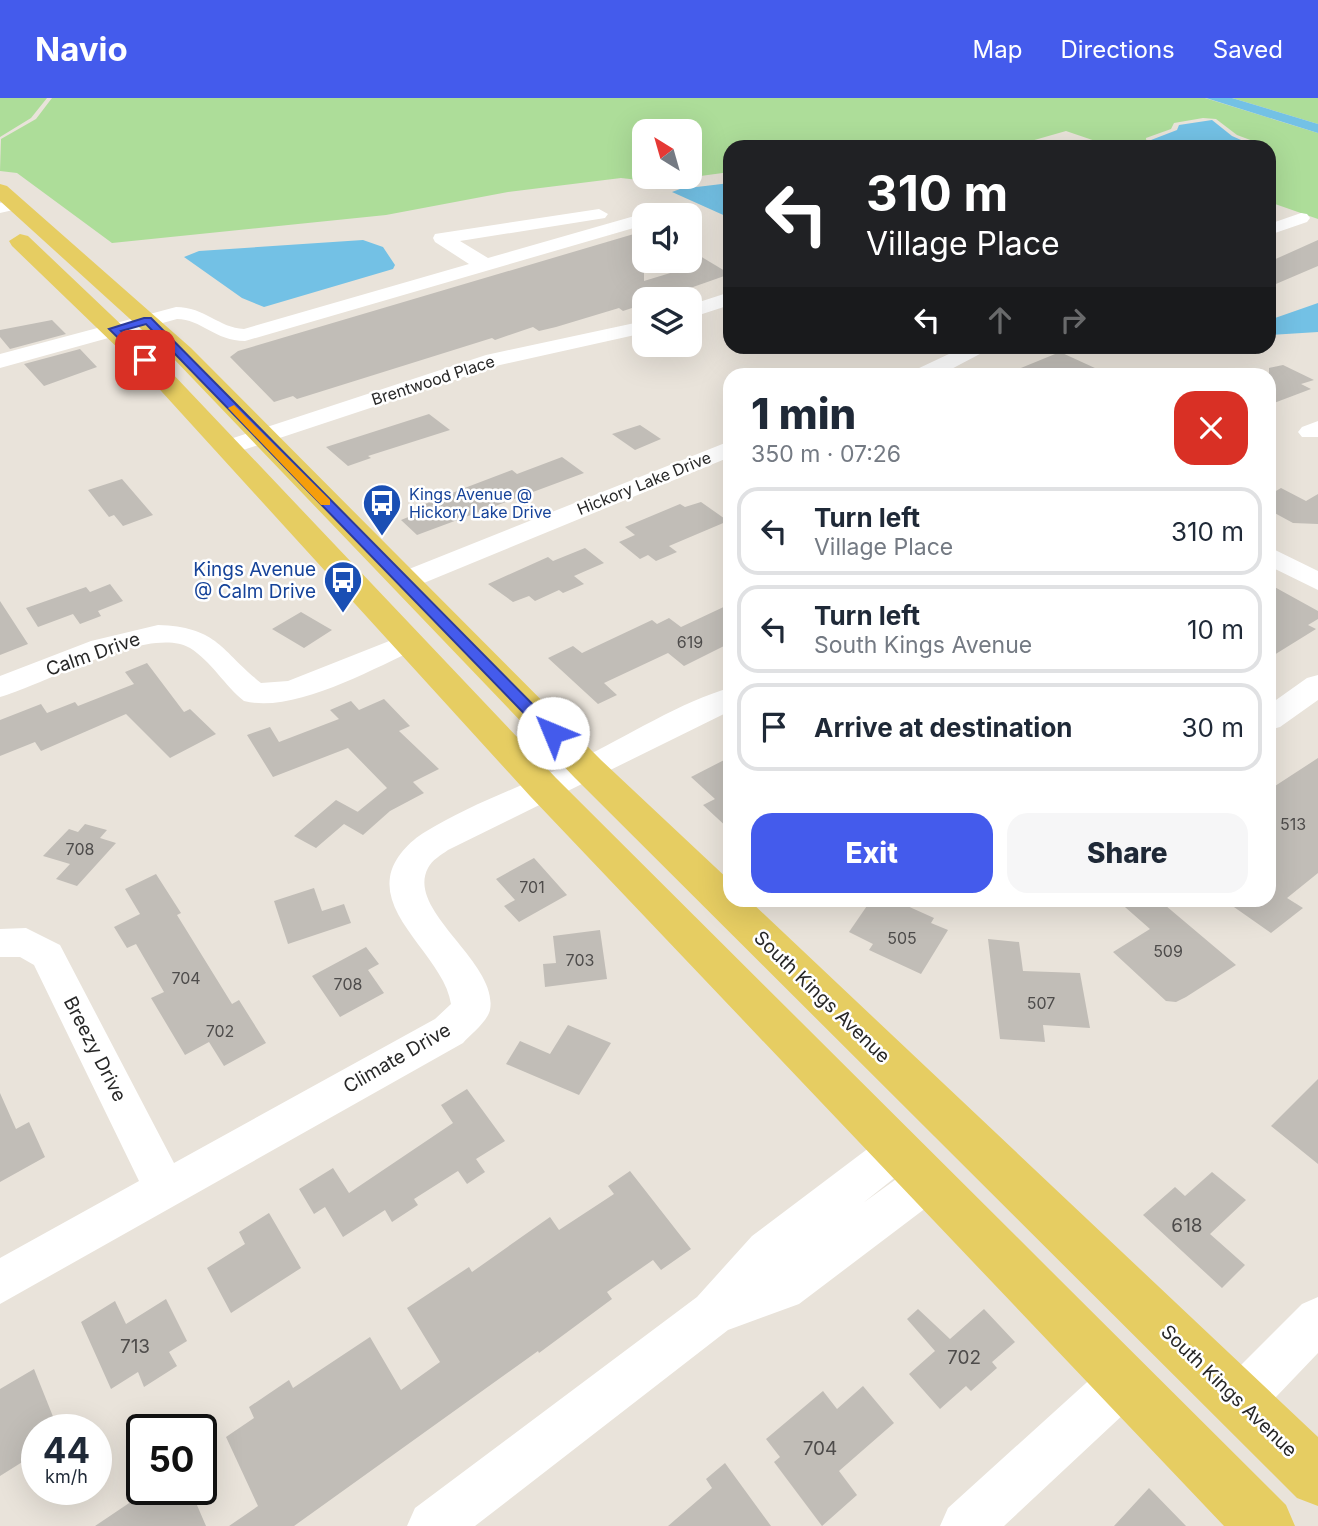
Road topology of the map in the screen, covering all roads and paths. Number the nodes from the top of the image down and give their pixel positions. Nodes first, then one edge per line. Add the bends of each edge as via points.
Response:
1 (5, 201) edge
2 (632, 204) edge
3 (1301, 218) dead end
4 (0, 222) edge
5 (632, 222) edge
6 (1276, 227) edge
7 (479, 232) junction
8 (519, 255) junction
9 (485, 265) junction
10 (723, 300) edge
11 (702, 308) edge
12 (148, 320) junction
13 (114, 329) junction
14 (632, 330) edge
15 (968, 354) edge
16 (0, 361) edge
17 (938, 368) edge
18 (260, 436) junction
19 (226, 448) junction
20 (723, 451) edge
21 (1276, 559) edge
22 (404, 581) junction
23 (1318, 582) edge
24 (407, 643) junction
25 (1318, 685) edge
26 (0, 687) edge
27 (723, 702) edge
28 (1276, 715) edge
29 (588, 769) junction
30 (542, 787) junction
31 (723, 900) edge
32 (730, 907) edge
33 (0, 943) edge
34 (913, 1166) junction
35 (164, 1189) junction
36 (0, 1282) edge
37 (1318, 1320) edge
38 (1124, 1381) junction
39 (1239, 1401) junction
40 (1318, 1477) edge
41 (433, 1526) edge
42 (966, 1526) edge
43 (1265, 1526) edge

1 - 12 main road, South Kings Avenue
2 - 7 street
3 - 6 street
4 - 13 main road
5 - 8 street
7 - 8 street
7 - 9 street via 442,238
8 - 9 street
9 - 12 street via 244,335 227,335 195,312
10 - 11 street
12 - 13 street
12 - 18 main road, South Kings Avenue
13 - 16 street
13 - 19 main road
14 - 18 street, Brentwood Place via 494,360
15 - 17 street
18 - 19 street, Brentwood Place
18 - 22 main road, South Kings Avenue
19 - 24 main road
20 - 22 street, Hickory Lake Drive
21 - 23 street
22 - 29 main road, South Kings Avenue
24 - 26 street, Calm Drive via 293,690 255,694 234,679 200,641 178,632 130,637
24 - 30 main road
25 - 28 street
27 - 29 street, Climate Drive
29 - 30 street, Climate Drive
29 - 31 main road, South Kings Avenue
30 - 34 main road
30 - 35 street, Climate Drive via 436,841 416,857 407,877 412,906 467,984 471,1009 449,1031
32 - 39 main road, South Kings Avenue
33 - 35 street, Breezy Drive via 26,942 47,955
34 - 38 main road
34 - 41 street via 783,1288 713,1313
35 - 36 street, Climate Drive
37 - 39 street
38 - 42 street
38 - 43 main road
39 - 40 main road, South Kings Avenue

